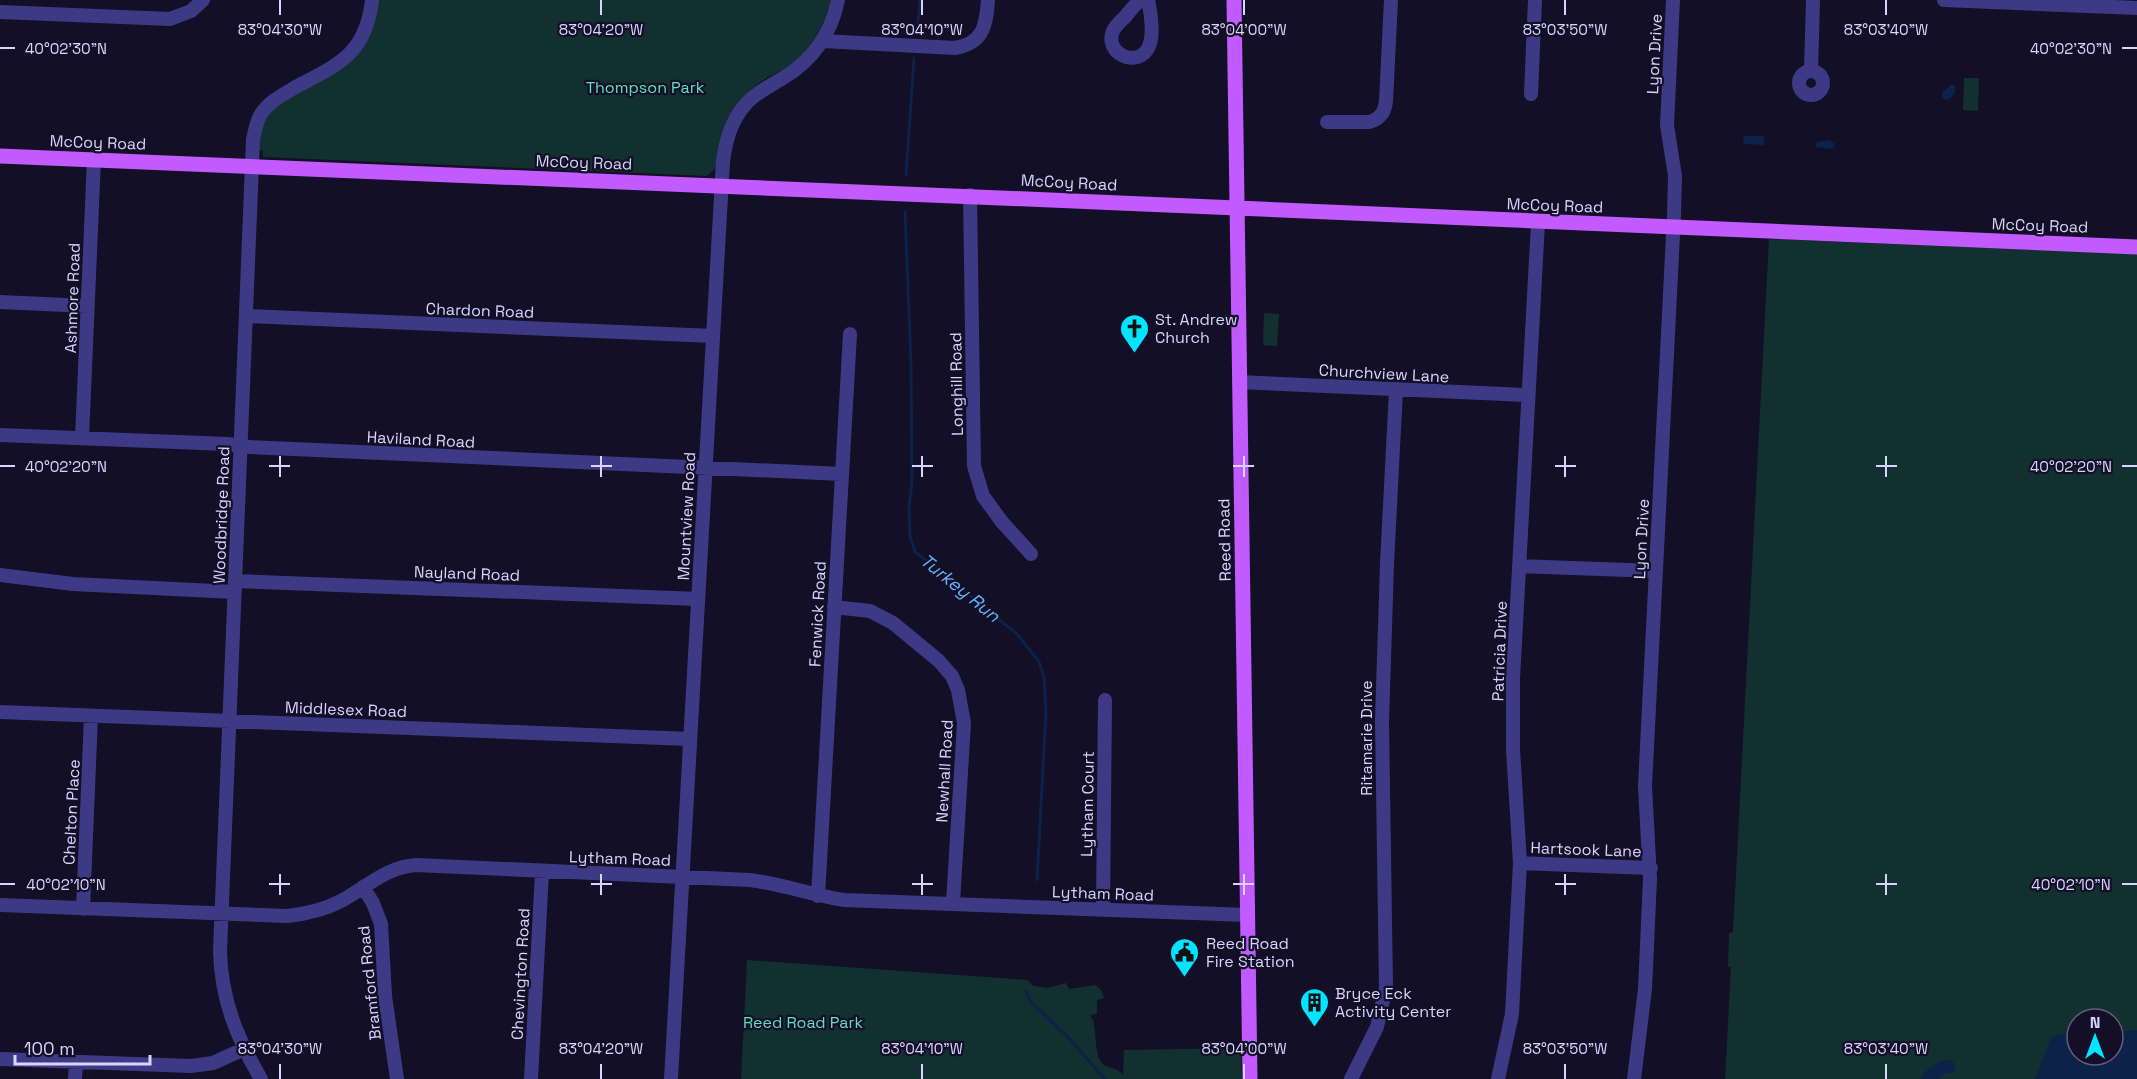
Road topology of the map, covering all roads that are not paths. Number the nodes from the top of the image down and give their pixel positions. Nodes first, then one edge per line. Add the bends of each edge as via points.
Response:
1 (73, 0) edge
2 (204, 0) edge
3 (372, 0) edge
4 (838, 0) edge
5 (988, 0) edge
6 (1141, 0) edge
7 (1148, 0) edge
8 (1234, 0) edge
9 (1391, 0) edge
10 (1535, 0) edge
11 (1673, 0) edge
12 (1813, 0) edge
13 (1944, 0) edge
14 (2137, 8) edge
15 (0, 12) edge
16 (72, 15) junction
17 (823, 41) junction
18 (1811, 71) dead end
19 (1531, 94) dead end
20 (1327, 122) dead end
21 (0, 156) edge
22 (94, 159) junction
23 (252, 166) junction
24 (721, 186) junction
25 (970, 195) junction
26 (1238, 208) junction
27 (1538, 222) junction
28 (1673, 228) junction
29 (2137, 246) edge
30 (0, 302) edge
31 (88, 306) junction
32 (246, 316) junction
33 (850, 334) dead end
34 (713, 336) junction
35 (1239, 382) junction
36 (1396, 390) junction
37 (1528, 395) junction
38 (0, 435) edge
39 (82, 438) junction
40 (241, 446) junction
41 (706, 468) junction
42 (842, 474) junction
43 (1030, 555) dead end
44 (1519, 566) junction
45 (1656, 571) junction
46 (0, 575) edge
47 (235, 586) junction
48 (698, 599) junction
49 (834, 607) junction
50 (1105, 700) dead end
51 (0, 712) edge
52 (91, 716) junction
53 (230, 721) junction
54 (690, 739) junction
55 (1520, 863) junction
56 (1651, 868) junction
57 (542, 872) junction
58 (683, 877) junction
59 (363, 887) junction
60 (818, 896) junction
61 (953, 903) junction
62 (0, 906) edge
63 (83, 909) junction
64 (1103, 909) junction
65 (222, 915) junction
66 (1248, 915) junction
67 (244, 1048) junction
68 (0, 1059) edge
69 (76, 1062) junction
70 (75, 1079) edge
71 (261, 1079) edge
72 (397, 1079) edge
73 (531, 1079) edge
74 (671, 1079) edge
75 (1250, 1079) edge
76 (1350, 1079) edge
77 (1498, 1079) edge
78 (1634, 1079) edge

1 - 16 street
2 - 16 street via 191,11 170,19
3 - 23 street, Woodbridge Road via 365,30 346,58 278,98 260,116 253,140
4 - 17 street, Mountview Road
5 - 17 street via 982,33 962,47
6 - 7 street via 1113,31 1115,50 1127,58 1142,55 1149,45
8 - 26 main road, Reed Road
9 - 20 street via 1383,113 1369,122
10 - 19 street
11 - 28 street, Lyon Drive via 1667,125 1675,176
12 - 18 street
13 - 14 street
15 - 16 street
17 - 24 street, Mountview Road via 799,67 750,100 740,112 726,143
21 - 22 main road, McCoy Road
22 - 23 main road, McCoy Road
22 - 31 street, Ashmore Road
23 - 24 main road, McCoy Road
23 - 32 street, Woodbridge Road
24 - 25 main road, McCoy Road
24 - 34 street, Mountview Road
25 - 26 main road, McCoy Road
25 - 43 street, Longhill Road via 974,466 983,496
26 - 27 main road, McCoy Road
26 - 35 main road, Reed Road
27 - 28 main road, McCoy Road
27 - 37 street, Patricia Drive
28 - 29 main road, McCoy Road
28 - 45 street, Lyon Drive
30 - 31 street
31 - 39 street, Ashmore Road
32 - 34 street, Chardon Road
32 - 40 street, Woodbridge Road
33 - 42 street, Fenwick Road
34 - 41 street, Mountview Road
35 - 36 street, Churchview Lane
35 - 66 main road, Reed Road
36 - 37 street, Churchview Lane
36 - 76 street, Ritamarie Drive via 1382,721 1386,987 1377,1027
37 - 44 street, Patricia Drive
38 - 39 street, Haviland Road
39 - 40 street, Haviland Road
40 - 41 street, Haviland Road
40 - 47 street, Woodbridge Road
41 - 42 street, Haviland Road
41 - 48 street, Mountview Road
42 - 49 street, Fenwick Road
44 - 45 street
44 - 55 street, Patricia Drive via 1513,720
45 - 56 street, Lyon Drive via 1645,786
46 - 47 street, Nayland Road via 73,584
47 - 48 street, Nayland Road
47 - 53 street, Woodbridge Road
48 - 54 street, Mountview Road
49 - 60 street, Fenwick Road
49 - 61 street, Newhall Road via 870,611 892,623 939,661 958,690 964,723
50 - 64 street, Lytham Court
51 - 52 street, Middlesex Road
52 - 53 street, Middlesex Road
52 - 63 street, Chelton Place
53 - 54 street, Middlesex Road
53 - 65 street, Woodbridge Road
54 - 58 street, Mountview Road
55 - 56 street, Hartsook Lane
55 - 77 street, Patricia Drive via 1512,1014
56 - 78 street, Lyon Drive via 1645,989
57 - 58 street, Lytham Road
57 - 59 street, Lytham Road via 401,866
57 - 73 street, Chevington Road
58 - 60 street, Lytham Road via 772,883
58 - 74 street, Mountview Road
59 - 65 street, Lytham Road via 328,906 300,915
59 - 72 street, Bramford Road via 381,924 385,996
60 - 61 street, Lytham Road
61 - 64 street, Lytham Road
62 - 63 street, Lytham Road
63 - 65 street, Lytham Road
64 - 66 street, Lytham Road
65 - 67 street, Woodbridge Road via 224,996
66 - 75 main road, Reed Road
67 - 69 street via 213,1063 191,1066
67 - 71 street, Woodbridge Road
68 - 69 street
69 - 70 street

